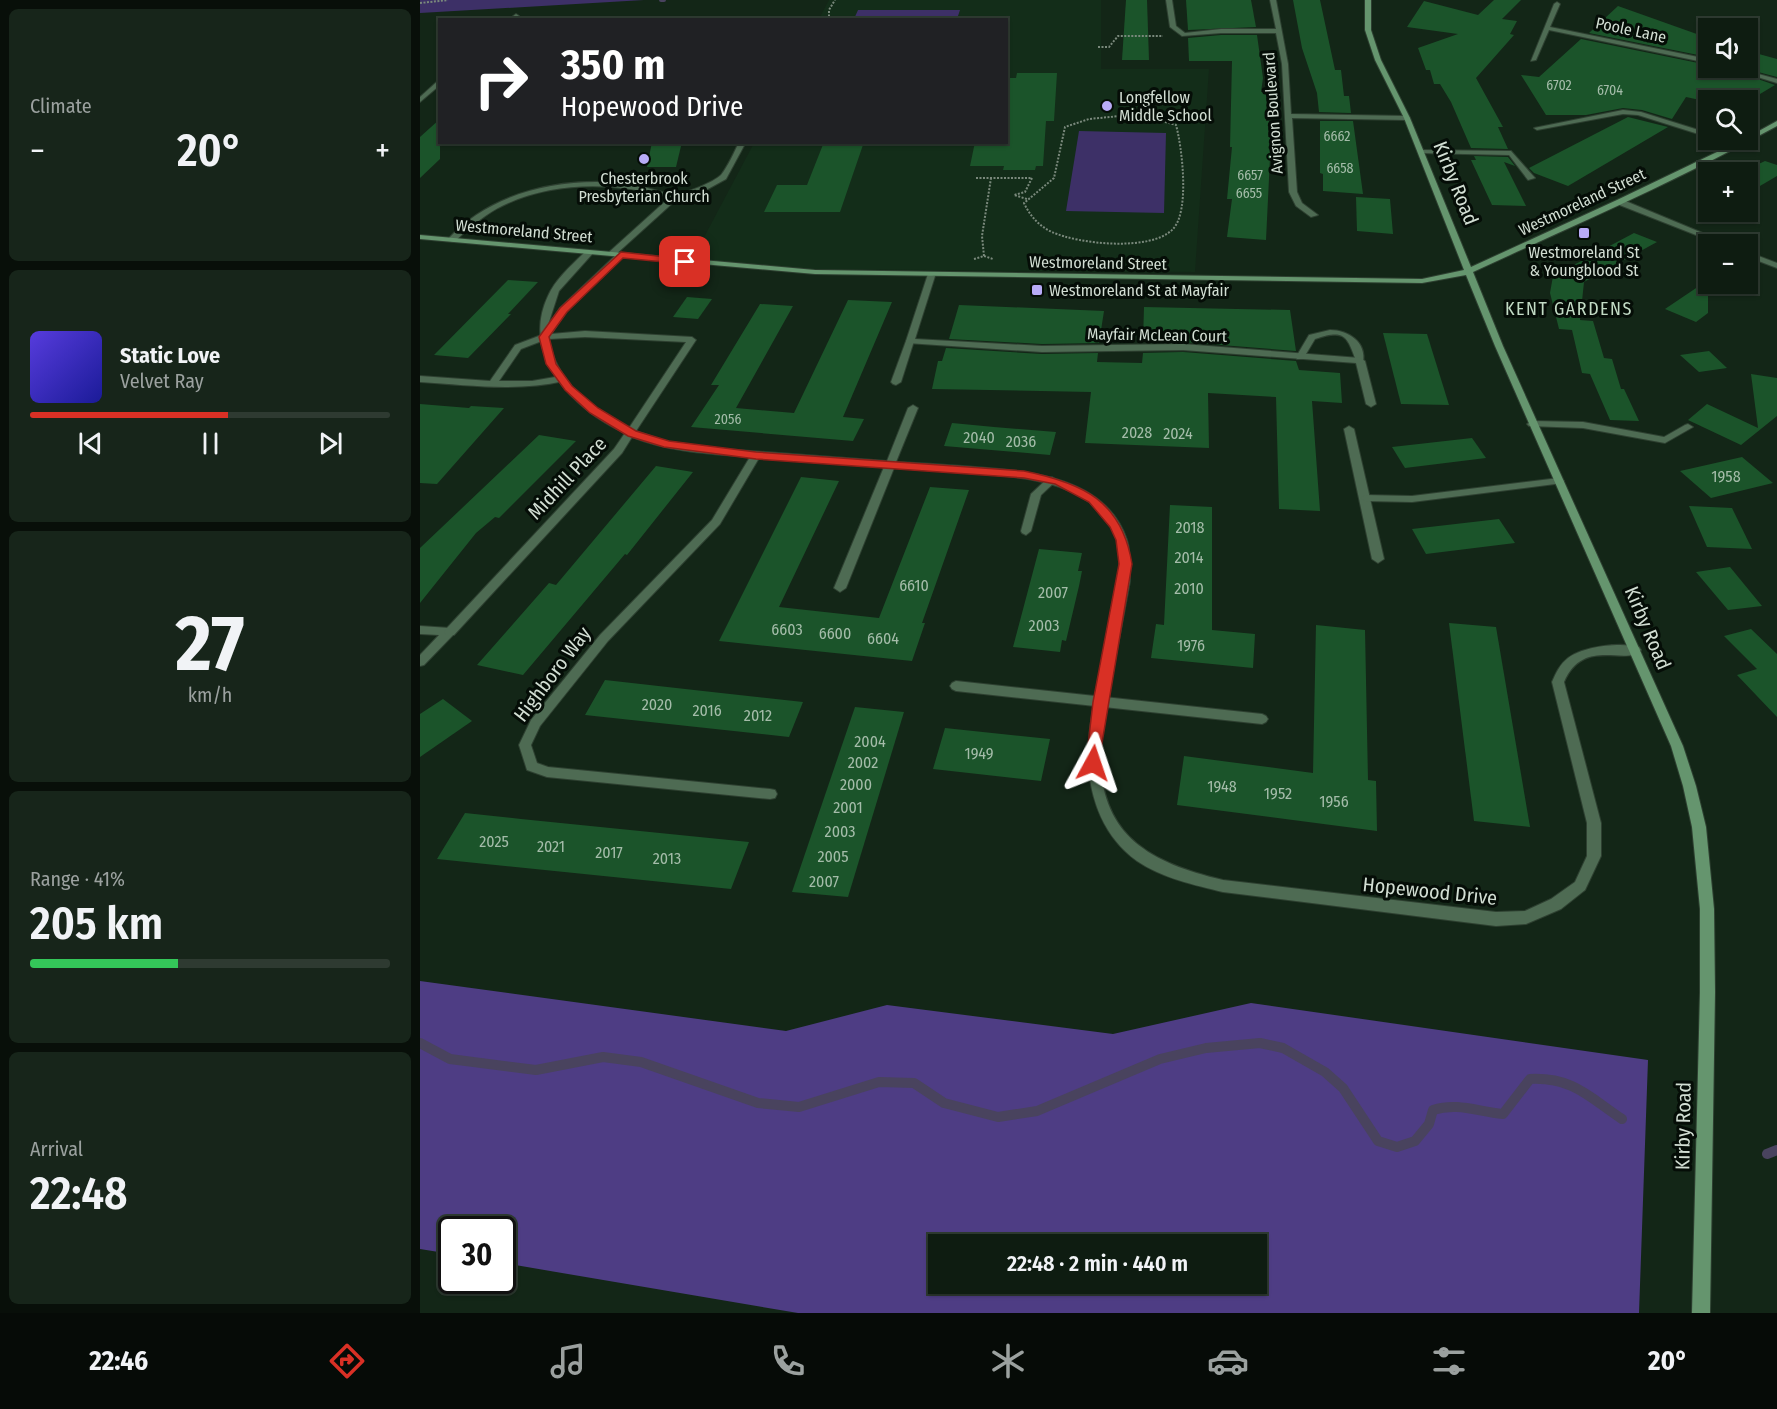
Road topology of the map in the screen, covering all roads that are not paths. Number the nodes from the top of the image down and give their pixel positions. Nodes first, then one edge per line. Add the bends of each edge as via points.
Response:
1 (1169, 0) edge
2 (1273, 0) edge
3 (1368, 0) edge
4 (1557, 4) dead end
5 (1547, 28) junction
6 (1279, 31) junction
7 (1698, 59) edge
8 (1533, 60) dead end
9 (1758, 76) edge
10 (1777, 81) edge
11 (438, 83) edge
12 (420, 100) edge
13 (1288, 116) junction
14 (1407, 118) junction
15 (1777, 123) edge
16 (1538, 128) dead end
17 (1698, 132) edge
18 (1758, 133) edge
19 (742, 144) edge
20 (1725, 150) edge
21 (1421, 152) junction
22 (1531, 178) dead end
23 (674, 197) junction
24 (1620, 202) junction
25 (1314, 215) dead end
26 (1700, 234) edge
27 (420, 237) edge
28 (451, 240) junction
29 (590, 252) junction
30 (616, 255) junction
31 (1758, 258) edge
32 (1777, 266) edge
33 (1467, 272) junction
34 (931, 276) junction
35 (544, 337) junction
36 (910, 341) junction
37 (1300, 357) junction
38 (1360, 362) junction
39 (420, 379) edge
40 (561, 379) junction
41 (896, 381) dead end
42 (493, 384) junction
43 (1371, 404) dead end
44 (913, 408) dead end
45 (1532, 424) junction
46 (1688, 427) dead end
47 (1349, 429) dead end
48 (632, 434) junction
49 (756, 455) junction
50 (891, 465) junction
51 (1052, 480) junction
52 (1560, 481) junction
53 (1365, 498) junction
54 (1026, 531) dead end
55 (1378, 559) dead end
56 (840, 588) dead end
57 (420, 630) edge
58 (450, 632) junction
59 (1635, 650) junction
60 (420, 662) edge
61 (956, 686) dead end
62 (1100, 702) junction
63 (1262, 719) dead end
64 (770, 794) dead end
65 (1701, 1313) edge

1 - 6 street via 1173,27 1184,35
2 - 6 street, Avignon Boulevard
3 - 14 main road, Kirby Road via 1372,44
4 - 5 street
5 - 7 street, Poole Lane
5 - 8 street
6 - 13 street, Avignon Boulevard
9 - 10 street
11 - 12 street
13 - 14 street
13 - 25 street, Avignon Boulevard via 1293,192 1299,204
14 - 21 main road, Kirby Road
15 - 18 main road, Westmoreland Street
16 - 17 street via 1623,112 1639,113
19 - 23 street via 723,177
20 - 24 main road, Westmoreland Street
21 - 22 street via 1511,153
21 - 33 main road, Kirby Road
23 - 28 street via 626,186 551,188 518,196 493,208
23 - 30 street
24 - 26 street
24 - 33 main road, Westmoreland Street
27 - 28 main road, Westmoreland Street
28 - 29 main road, Westmoreland Street
29 - 30 main road, Westmoreland Street
29 - 35 street, Hopewood Drive via 551,297 543,320
30 - 34 main road, Westmoreland Street via 789,271
30 - 35 street via 563,310
31 - 32 street
33 - 34 main road, Westmoreland Street via 1396,282
33 - 45 main road, Kirby Road
34 - 36 street
35 - 40 street, Hopewood Drive via 548,357
35 - 42 street via 518,347
35 - 48 street, Midhill Place via 585,334 692,340
36 - 37 street, Mayfair McLean Court via 1034,349 1183,348
36 - 41 street
37 - 38 street, Mayfair McLean Court
37 - 38 street via 1312,337 1330,332 1350,337 1356,343
38 - 43 street
39 - 42 street
40 - 42 street
40 - 48 street, Hopewood Drive via 584,403
44 - 50 street
45 - 46 street via 1583,425 1665,440
45 - 52 main road, Kirby Road
47 - 53 street
48 - 49 street, Hopewood Drive via 680,447
48 - 58 street, Midhill Place
49 - 50 street, Hopewood Drive
49 - 64 street, Highboro Way via 716,522 604,638 535,723 525,751 532,766 547,772
50 - 51 street, Hopewood Drive via 1004,472
50 - 56 street
51 - 54 street via 1036,494
51 - 62 street, Hopewood Drive via 1097,503 1122,540 1124,581
52 - 53 street via 1419,498
52 - 59 main road, Kirby Road
53 - 55 street
57 - 58 street
58 - 60 street, Midhill Place
59 - 62 street, Hopewood Drive via 1580,656 1570,660 1562,671 1559,693 1594,823 1596,847 1590,869 1570,895 1537,914 1516,918 1496,919 1223,886 1184,877 1150,863 1116,831 1096,792 1093,763
59 - 65 main road, Kirby Road via 1689,780 1706,870 1709,946
61 - 62 street
62 - 63 street

